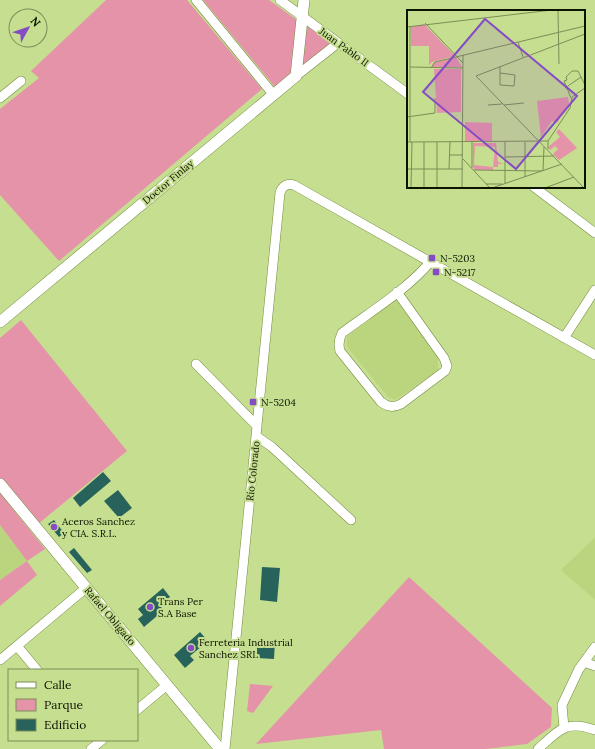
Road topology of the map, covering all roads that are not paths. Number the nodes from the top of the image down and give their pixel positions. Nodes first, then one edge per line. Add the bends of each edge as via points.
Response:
1 (196, 0) edge
2 (280, 0) edge
3 (304, 0) edge
4 (302, 16) junction
5 (338, 42) junction
6 (296, 76) junction
7 (22, 81) dead end
8 (407, 93) edge
9 (273, 94) junction
10 (0, 98) edge
11 (535, 188) edge
12 (595, 233) edge
13 (430, 262) junction
14 (595, 290) edge
15 (397, 292) junction
16 (0, 322) edge
17 (564, 338) junction
18 (595, 355) edge
19 (196, 364) dead end
20 (257, 426) junction
21 (256, 436) junction
22 (0, 484) edge
23 (351, 520) dead end
24 (86, 588) junction
25 (17, 646) junction
26 (595, 647) edge
27 (0, 660) edge
28 (584, 662) junction
29 (595, 666) edge
30 (36, 669) edge
31 (167, 685) junction
32 (138, 709) edge
33 (564, 728) junction
34 (595, 730) edge
35 (220, 749) edge
36 (225, 749) edge
37 (538, 749) edge

1 - 9 street
2 - 4 street, Juan Pablo II
3 - 4 street
4 - 5 street, Juan Pablo II
4 - 6 street
5 - 6 street, Doctor Finlay
5 - 8 street, Juan Pablo II
6 - 9 street, Doctor Finlay
7 - 10 street
9 - 16 street, Doctor Finlay
11 - 12 street
13 - 15 street via 419,275
13 - 17 street
13 - 20 street, Río Colorado via 294,185 286,185 280,193
14 - 17 street
15 - 15 street via 342,333 338,345 381,402 388,407 401,404 447,366
17 - 18 street
19 - 20 street
20 - 21 street, Río Colorado
21 - 23 street via 272,447
21 - 36 street, Río Colorado
22 - 24 street, Rafael Obligado
24 - 25 street
24 - 31 street, Rafael Obligado
25 - 27 street
25 - 30 street
26 - 28 street
28 - 29 street
28 - 33 street via 562,705
31 - 32 street
31 - 35 street, Rafael Obligado
33 - 34 street via 580,726
33 - 37 street

